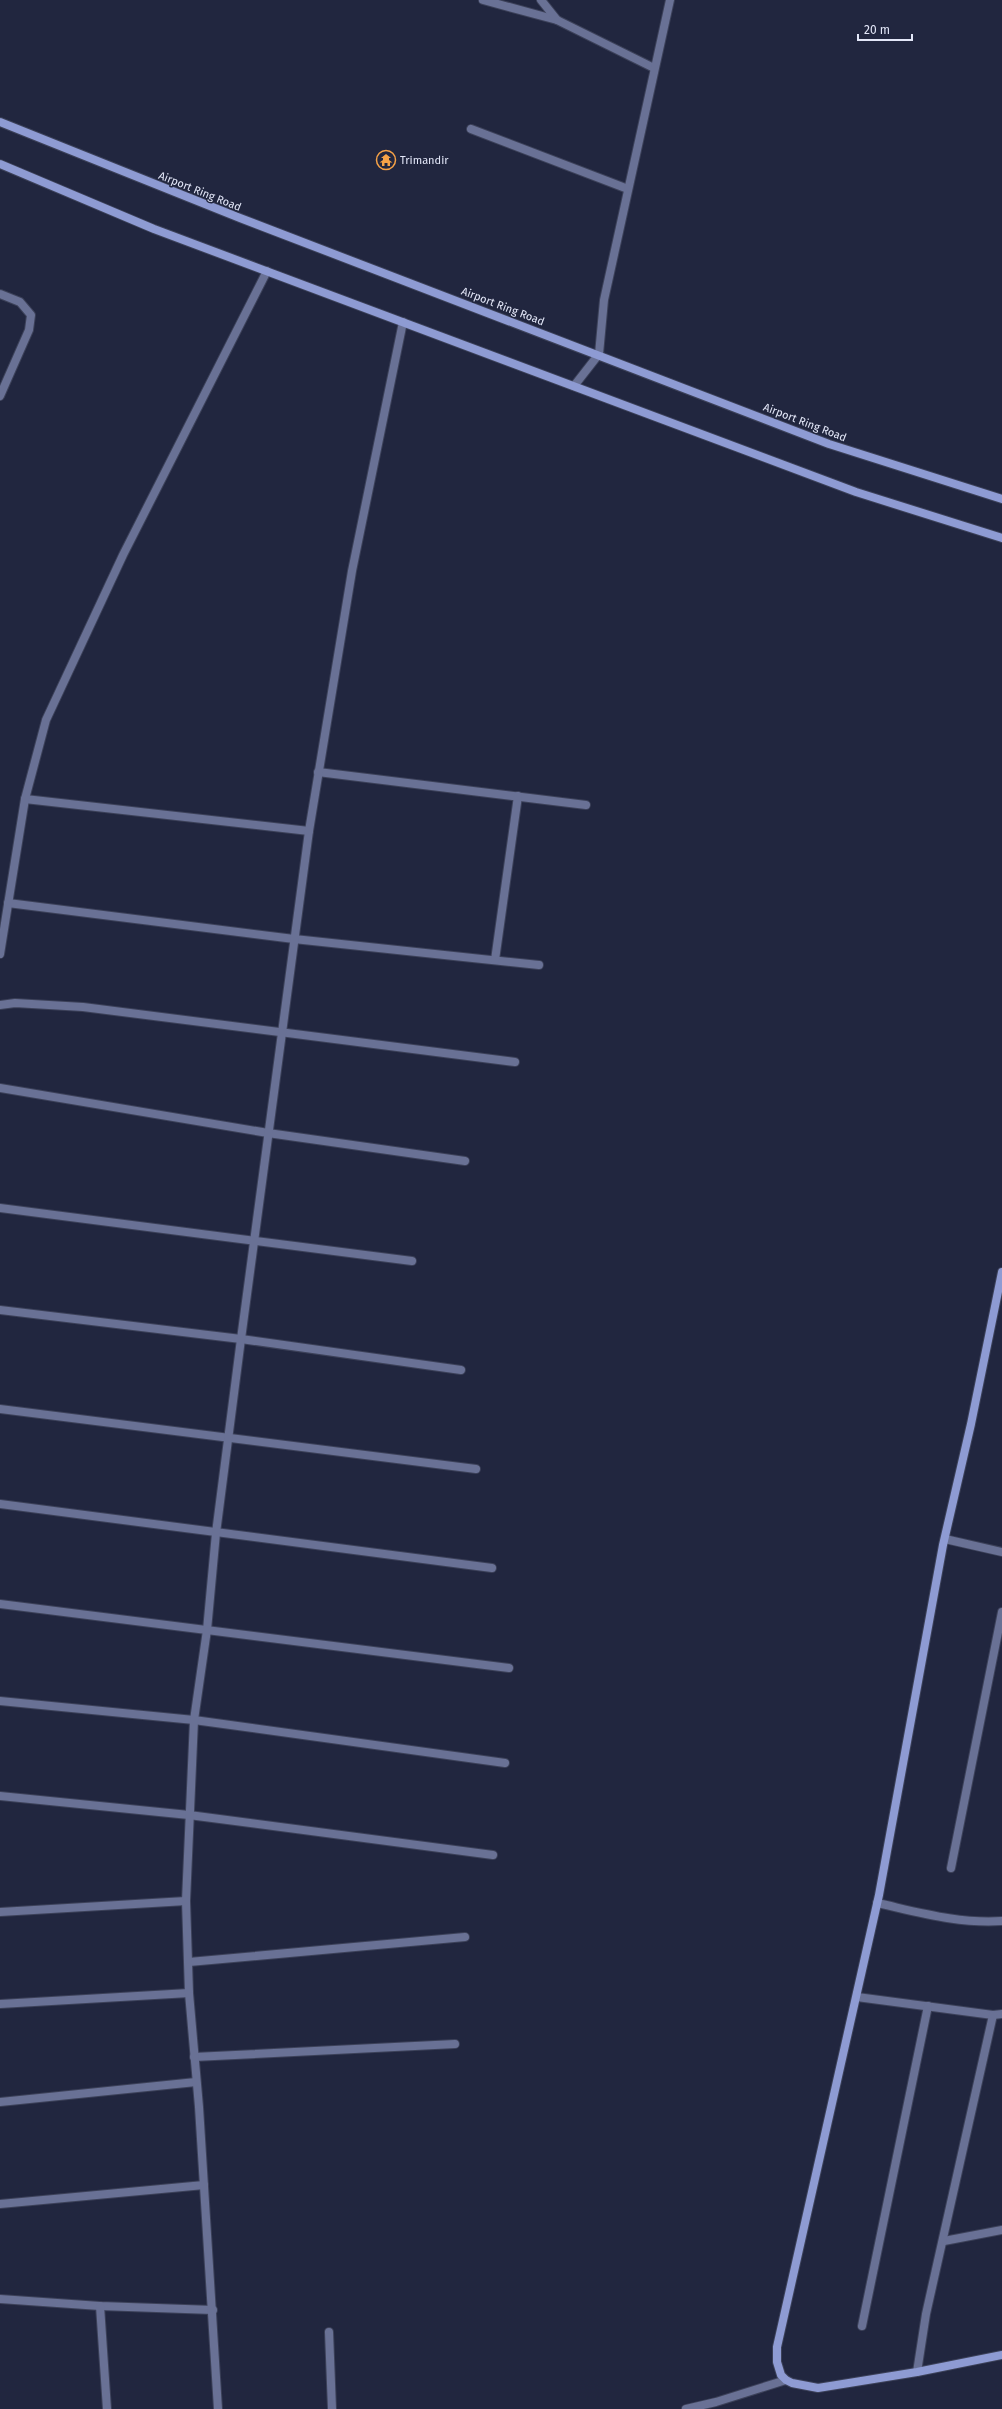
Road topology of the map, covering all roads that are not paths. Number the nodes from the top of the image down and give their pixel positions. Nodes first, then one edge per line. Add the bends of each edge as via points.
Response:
1 (483, 0) edge
2 (541, 0) edge
3 (670, 0) edge
4 (557, 20) junction
5 (654, 68) junction
6 (0, 122) edge
7 (471, 129) dead end
8 (0, 164) edge
9 (628, 189) junction
10 (267, 271) junction
11 (0, 294) edge
12 (403, 322) junction
13 (599, 354) junction
14 (574, 386) junction
15 (0, 396) edge
16 (1002, 499) edge
17 (1002, 538) edge
18 (318, 772) junction
19 (518, 796) junction
20 (25, 799) junction
21 (586, 805) dead end
22 (309, 831) junction
23 (8, 903) junction
24 (294, 939) junction
25 (0, 954) edge
26 (495, 960) junction
27 (539, 965) dead end
28 (0, 1005) edge
29 (282, 1032) junction
30 (515, 1062) dead end
31 (0, 1088) edge
32 (268, 1133) junction
33 (465, 1161) dead end
34 (0, 1208) edge
35 (254, 1240) junction
36 (412, 1261) dead end
37 (1002, 1272) edge
38 (0, 1310) edge
39 (241, 1339) junction
40 (461, 1370) dead end
41 (0, 1409) edge
42 (230, 1438) junction
43 (476, 1469) dead end
44 (0, 1504) edge
45 (216, 1533) junction
46 (945, 1539) junction
47 (1002, 1552) edge
48 (492, 1568) dead end
49 (0, 1604) edge
50 (1002, 1612) edge
51 (207, 1630) junction
52 (509, 1668) dead end
53 (0, 1701) edge
54 (194, 1720) junction
55 (505, 1763) dead end
56 (0, 1796) edge
57 (189, 1815) junction
58 (493, 1855) dead end
59 (951, 1868) dead end
60 (186, 1901) junction
61 (877, 1903) junction
62 (0, 1912) edge
63 (1002, 1921) edge
64 (465, 1937) dead end
65 (189, 1962) junction
66 (189, 1993) junction
67 (857, 1997) junction
68 (0, 2004) edge
69 (928, 2006) junction
70 (1002, 2014) edge
71 (993, 2015) junction
72 (455, 2044) dead end
73 (194, 2057) junction
74 (196, 2082) junction
75 (0, 2102) edge
76 (204, 2185) junction
77 (0, 2204) edge
78 (1002, 2230) edge
79 (944, 2241) junction
80 (0, 2299) edge
81 (100, 2306) junction
82 (213, 2310) junction
83 (862, 2326) dead end
84 (329, 2332) dead end
85 (1002, 2355) edge
86 (917, 2372) junction
87 (786, 2380) junction
88 (107, 2409) edge
89 (218, 2409) edge
90 (332, 2409) edge
91 (686, 2409) edge

1 - 4 street
2 - 4 street
3 - 5 street
4 - 5 street
5 - 9 street
6 - 13 main road, Airport Ring Road via 240,218
7 - 9 street
8 - 10 main road via 154,229
9 - 13 street via 604,300
10 - 12 main road
10 - 20 street via 123,555 46,720
11 - 15 street via 20,302 31,315 29,330
12 - 14 main road
12 - 18 street via 352,571
13 - 14 street
13 - 16 main road, Airport Ring Road via 829,444
14 - 17 main road via 856,492
18 - 19 street
18 - 22 street
19 - 21 street
19 - 26 street
20 - 22 street
20 - 23 street
22 - 24 street
23 - 24 street
23 - 25 street
24 - 26 street
24 - 29 street
26 - 27 street
28 - 29 street via 83,1006
29 - 30 street
29 - 32 street
31 - 32 street
32 - 33 street
32 - 35 street
34 - 35 street
35 - 36 street
35 - 39 street
37 - 46 main road
38 - 39 street
39 - 40 street
39 - 42 street
41 - 42 street
42 - 43 street
42 - 45 street
44 - 45 street
45 - 48 street
45 - 51 street
46 - 47 street
46 - 61 main road
49 - 51 street
50 - 59 street
51 - 52 street
51 - 54 street
53 - 54 street
54 - 55 street
54 - 57 street
56 - 57 street
57 - 58 street
57 - 60 street
60 - 62 street
60 - 65 street
61 - 63 street via 945,1919 978,1923
61 - 67 main road
64 - 65 street
65 - 66 street
66 - 68 street
66 - 73 street
67 - 69 street
67 - 87 main road via 777,2347 777,2362
69 - 71 street
69 - 83 street
70 - 71 street
71 - 79 street
72 - 73 street
73 - 74 street
74 - 75 street
74 - 76 street
76 - 77 street
76 - 82 street
78 - 79 street
79 - 86 street via 926,2314
80 - 81 street
81 - 82 street
81 - 88 street
82 - 89 street
84 - 90 street
85 - 86 main road
86 - 87 main road via 818,2388
87 - 91 street

